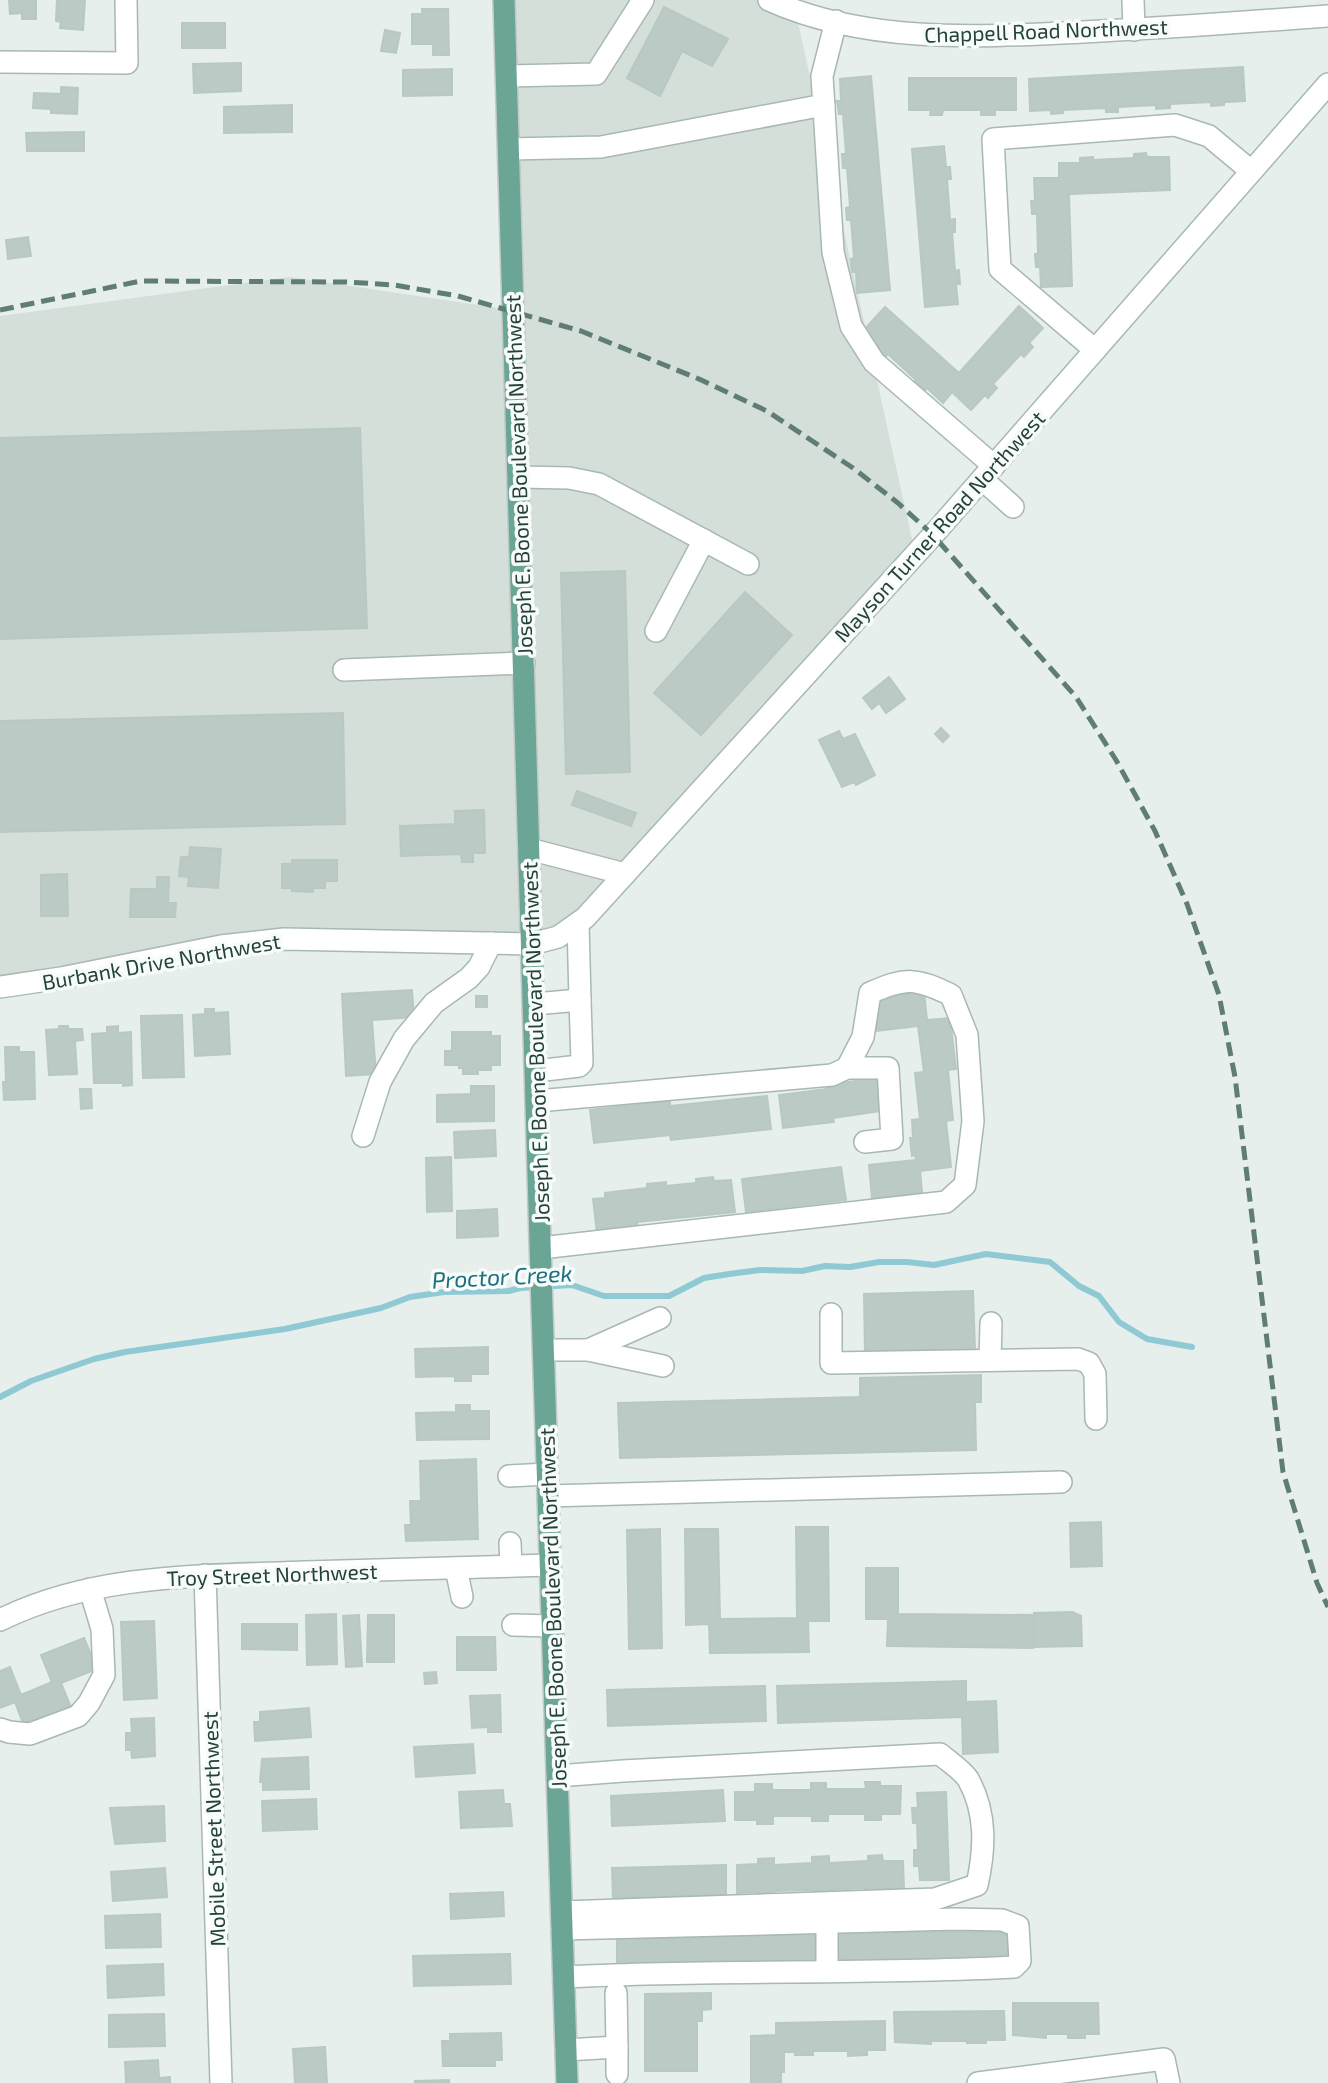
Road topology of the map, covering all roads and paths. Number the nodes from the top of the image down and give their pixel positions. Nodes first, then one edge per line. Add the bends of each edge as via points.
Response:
1 (126, 0) edge
2 (504, 0) edge
3 (643, 0) edge
4 (769, 0) edge
5 (1132, 0) edge
6 (1324, 0) edge
7 (1328, 16) edge
8 (836, 21) junction
9 (1134, 30) junction
10 (0, 62) edge
11 (507, 76) junction
12 (1328, 83) edge
13 (824, 105) junction
14 (510, 149) junction
15 (1251, 171) junction
16 (1095, 350) junction
17 (988, 473) junction
18 (518, 477) junction
19 (1013, 507) dead end
20 (704, 540) junction
21 (748, 564) dead end
22 (656, 631) dead end
23 (523, 663) junction
24 (344, 670) dead end
25 (529, 849) junction
26 (625, 874) junction
27 (578, 923) junction
28 (491, 943) junction
29 (532, 944) junction
30 (0, 987) edge
31 (580, 1000) junction
32 (534, 1004) junction
33 (847, 1068) junction
34 (536, 1072) junction
35 (537, 1101) junction
36 (363, 1136) dead end
37 (865, 1142) dead end
38 (541, 1258) junction
39 (831, 1314) dead end
40 (660, 1318) dead end
41 (991, 1323) dead end
42 (544, 1350) junction
43 (588, 1350) junction
44 (990, 1360) junction
45 (663, 1366) dead end
46 (1096, 1419) dead end
47 (547, 1474) junction
48 (509, 1476) dead end
49 (1061, 1482) dead end
50 (548, 1496) junction
51 (510, 1544) dead end
52 (550, 1565) junction
53 (511, 1566) junction
54 (456, 1568) junction
55 (205, 1576) junction
56 (90, 1589) junction
57 (462, 1597) dead end
58 (0, 1620) edge
59 (513, 1625) dead end
60 (552, 1626) junction
61 (0, 1729) edge
62 (557, 1776) junction
63 (562, 1920) junction
64 (827, 1922) junction
65 (827, 1971) junction
66 (564, 1977) junction
67 (616, 1993) dead end
68 (617, 2048) junction
69 (566, 2050) junction
70 (617, 2074) dead end
71 (987, 2082) edge
72 (220, 2083) edge
73 (567, 2083) edge
74 (1169, 2083) edge

1 - 10 street via 127,63
2 - 11 main road, Joseph E. Boone Boulevard Northwest
3 - 11 street via 596,74
4 - 8 street, Chappell Road Northwest via 798,13
5 - 9 street
6 - 7 street
7 - 9 street, Chappell Road Northwest
8 - 9 street, Chappell Road Northwest via 914,34
8 - 13 street via 822,76
11 - 14 main road, Joseph E. Boone Boulevard Northwest
12 - 15 street, Mayson Turner Road Northwest
13 - 14 street via 601,148
13 - 17 street via 833,253 851,326 874,362
14 - 18 main road, Joseph E. Boone Boulevard Northwest
15 - 16 street, Mayson Turner Road Northwest
15 - 16 street via 1209,136 1175,125 993,139 1000,269
16 - 17 street, Mayson Turner Road Northwest
17 - 19 street
17 - 26 street, Mayson Turner Road Northwest
18 - 20 street via 599,484
18 - 23 main road, Joseph E. Boone Boulevard Northwest
20 - 21 street
20 - 22 street
23 - 24 street
23 - 25 main road, Joseph E. Boone Boulevard Northwest
25 - 26 street
25 - 29 main road, Joseph E. Boone Boulevard Northwest
26 - 27 street, Mayson Turner Road Northwest
27 - 29 street, Mayson Turner Road Northwest via 558,937
27 - 31 street
28 - 29 street, Burbank Drive Northwest
28 - 30 street, Burbank Drive Northwest via 284,939 221,946
28 - 36 street via 479,967 434,1003 404,1039 380,1082
29 - 32 main road, Joseph E. Boone Boulevard Northwest
31 - 32 street
31 - 34 street via 582,1063
32 - 34 main road, Joseph E. Boone Boulevard Northwest
33 - 35 street via 832,1075
33 - 37 street via 888,1068 892,1139
33 - 38 street via 863,1037 870,993 895,982 924,982 951,995 967,1035 974,1121 965,1185 946,1202
34 - 35 main road, Joseph E. Boone Boulevard Northwest
35 - 38 main road, Joseph E. Boone Boulevard Northwest
38 - 42 main road, Joseph E. Boone Boulevard Northwest
39 - 44 street via 831,1363
40 - 43 street
41 - 44 street
42 - 43 street
42 - 47 main road, Joseph E. Boone Boulevard Northwest
43 - 45 street
44 - 46 street via 1078,1359 1089,1363 1095,1374
47 - 48 street
47 - 50 main road, Joseph E. Boone Boulevard Northwest
49 - 50 street
50 - 52 main road, Joseph E. Boone Boulevard Northwest
51 - 53 street
52 - 53 street, Troy Street Northwest
52 - 60 main road, Joseph E. Boone Boulevard Northwest
53 - 54 street, Troy Street Northwest
54 - 55 street, Troy Street Northwest
54 - 57 street
55 - 56 street, Troy Street Northwest via 129,1580
55 - 72 street, Mobile Street Northwest
56 - 58 street, Troy Street Northwest
56 - 61 street via 102,1629 104,1675 89,1703 78,1716 30,1734
59 - 60 street
60 - 62 main road, Joseph E. Boone Boulevard Northwest
62 - 63 main road, Joseph E. Boone Boulevard Northwest
62 - 63 street via 940,1754 967,1777 982,1815 984,1852 977,1885 935,1899
63 - 64 street
63 - 66 main road, Joseph E. Boone Boulevard Northwest
64 - 65 street
64 - 65 street via 1002,1920 1018,1926 1020,1962 949,1970
65 - 66 street
66 - 69 main road, Joseph E. Boone Boulevard Northwest
67 - 68 street
68 - 69 street
68 - 70 street
69 - 73 main road, Joseph E. Boone Boulevard Northwest
71 - 74 street via 1164,2059

